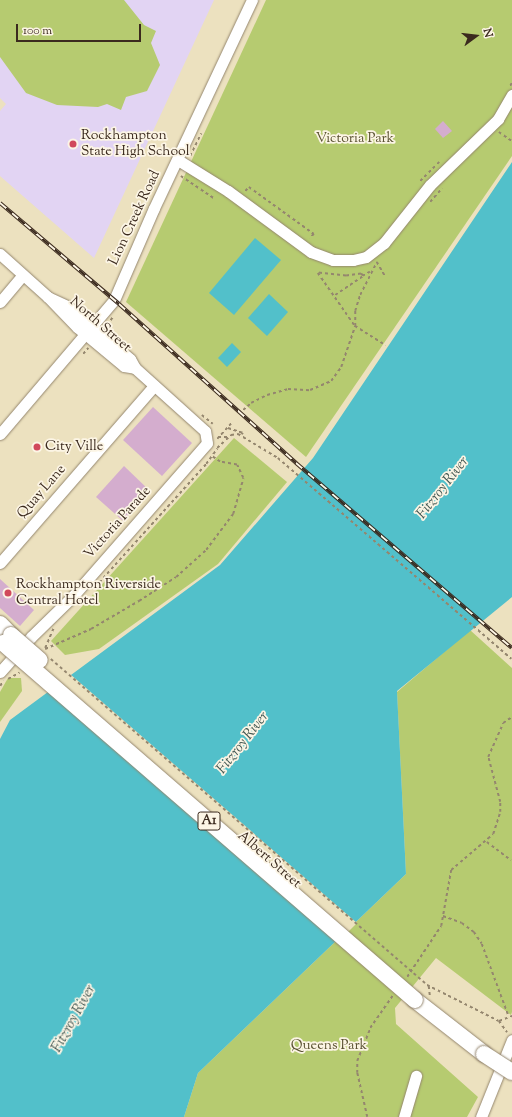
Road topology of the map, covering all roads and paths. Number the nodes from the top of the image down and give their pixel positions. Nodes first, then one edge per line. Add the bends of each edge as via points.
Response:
1 (252, 0) edge
2 (512, 82) edge
3 (510, 91) edge
4 (496, 129) dead end
5 (512, 141) edge
6 (445, 158) dead end
7 (178, 168) junction
8 (445, 183) dead end
9 (417, 186) dead end
10 (244, 192) dead end
11 (215, 199) dead end
12 (427, 204) dead end
13 (312, 243) dead end
14 (0, 254) edge
15 (375, 259) dead end
16 (378, 261) junction
17 (371, 272) junction
18 (23, 275) junction
19 (363, 276) junction
20 (384, 276) dead end
21 (334, 295) junction
22 (0, 302) edge
23 (355, 326) junction
24 (90, 330) junction
25 (90, 345) dead end
26 (386, 345) dead end
27 (83, 354) dead end
28 (154, 386) junction
29 (243, 410) dead end
30 (233, 421) dead end
31 (198, 424) joint
32 (228, 428) junction
33 (0, 434) edge
34 (242, 435) junction
35 (217, 437) junction
36 (228, 437) junction
37 (217, 448) junction
38 (0, 563) edge
39 (54, 628) dead end
40 (4, 636) edge
41 (40, 650) dead end
42 (512, 659) edge
43 (0, 672) edge
44 (512, 717) edge
45 (486, 842) junction
46 (511, 860) dead end
47 (442, 916) junction
48 (405, 979) dead end
49 (424, 992) junction
50 (392, 995) dead end
51 (512, 1016) edge
52 (509, 1017) junction
53 (499, 1021) junction
54 (512, 1042) edge
55 (486, 1049) junction
56 (512, 1059) edge
57 (512, 1072) edge
58 (416, 1076) dead end
59 (367, 1117) edge
60 (404, 1117) edge
61 (481, 1117) edge

1 - 7 street, Lion Creek Road
2 - 3 path
3 - 7 street via 498,118 430,185 384,243 366,257 348,261 323,258 258,211 225,196
4 - 5 path
6 - 9 path via 432,167
7 - 11 path
7 - 24 street, Lion Creek Road via 154,208 114,300
8 - 12 path
10 - 13 path via 248,187 314,234 308,241
14 - 18 street, North Street
15 - 16 path
16 - 17 path
16 - 20 path
17 - 19 path
17 - 23 path via 355,311
18 - 22 street
18 - 24 street, North Street via 48,297 62,314
19 - 21 path
19 - 21 path via 318,273
21 - 23 path
23 - 26 path
23 - 29 path via 341,367 330,381 310,390 288,389 267,395
24 - 28 street, North Street via 124,366 135,368
24 - 33 street, Lion Creek Road
25 - 27 path
28 - 31 street, North Street
28 - 38 street, Quay Lane
30 - 32 path
31 - 43 street, Victoria Parade via 205,431 207,443 73,596 30,637
32 - 34 path via 243,432
32 - 35 path
34 - 36 path via 234,434
34 - 42 path via 289,467
35 - 36 path
35 - 37 path
36 - 37 path
37 - 39 path via 211,456 220,462 237,465 242,473 243,482 233,514 206,550 176,577 139,601 91,629 44,650
40 - 49 highway, Albert Street / A1, bridge
41 - 49 path, bridge
44 - 45 path via 503,723 488,757 500,802 500,812 493,834
45 - 46 path
45 - 47 path via 451,870
47 - 48 path via 437,934
47 - 52 path via 462,923 474,932 482,944
49 - 53 path
49 - 55 highway, Albert Street / A1
50 - 59 path via 370,1028 357,1061 357,1073
51 - 52 path
52 - 53 path
53 - 54 path
54 - 61 street
55 - 56 highway, A1
55 - 57 highway, A1, bridge
58 - 60 street

